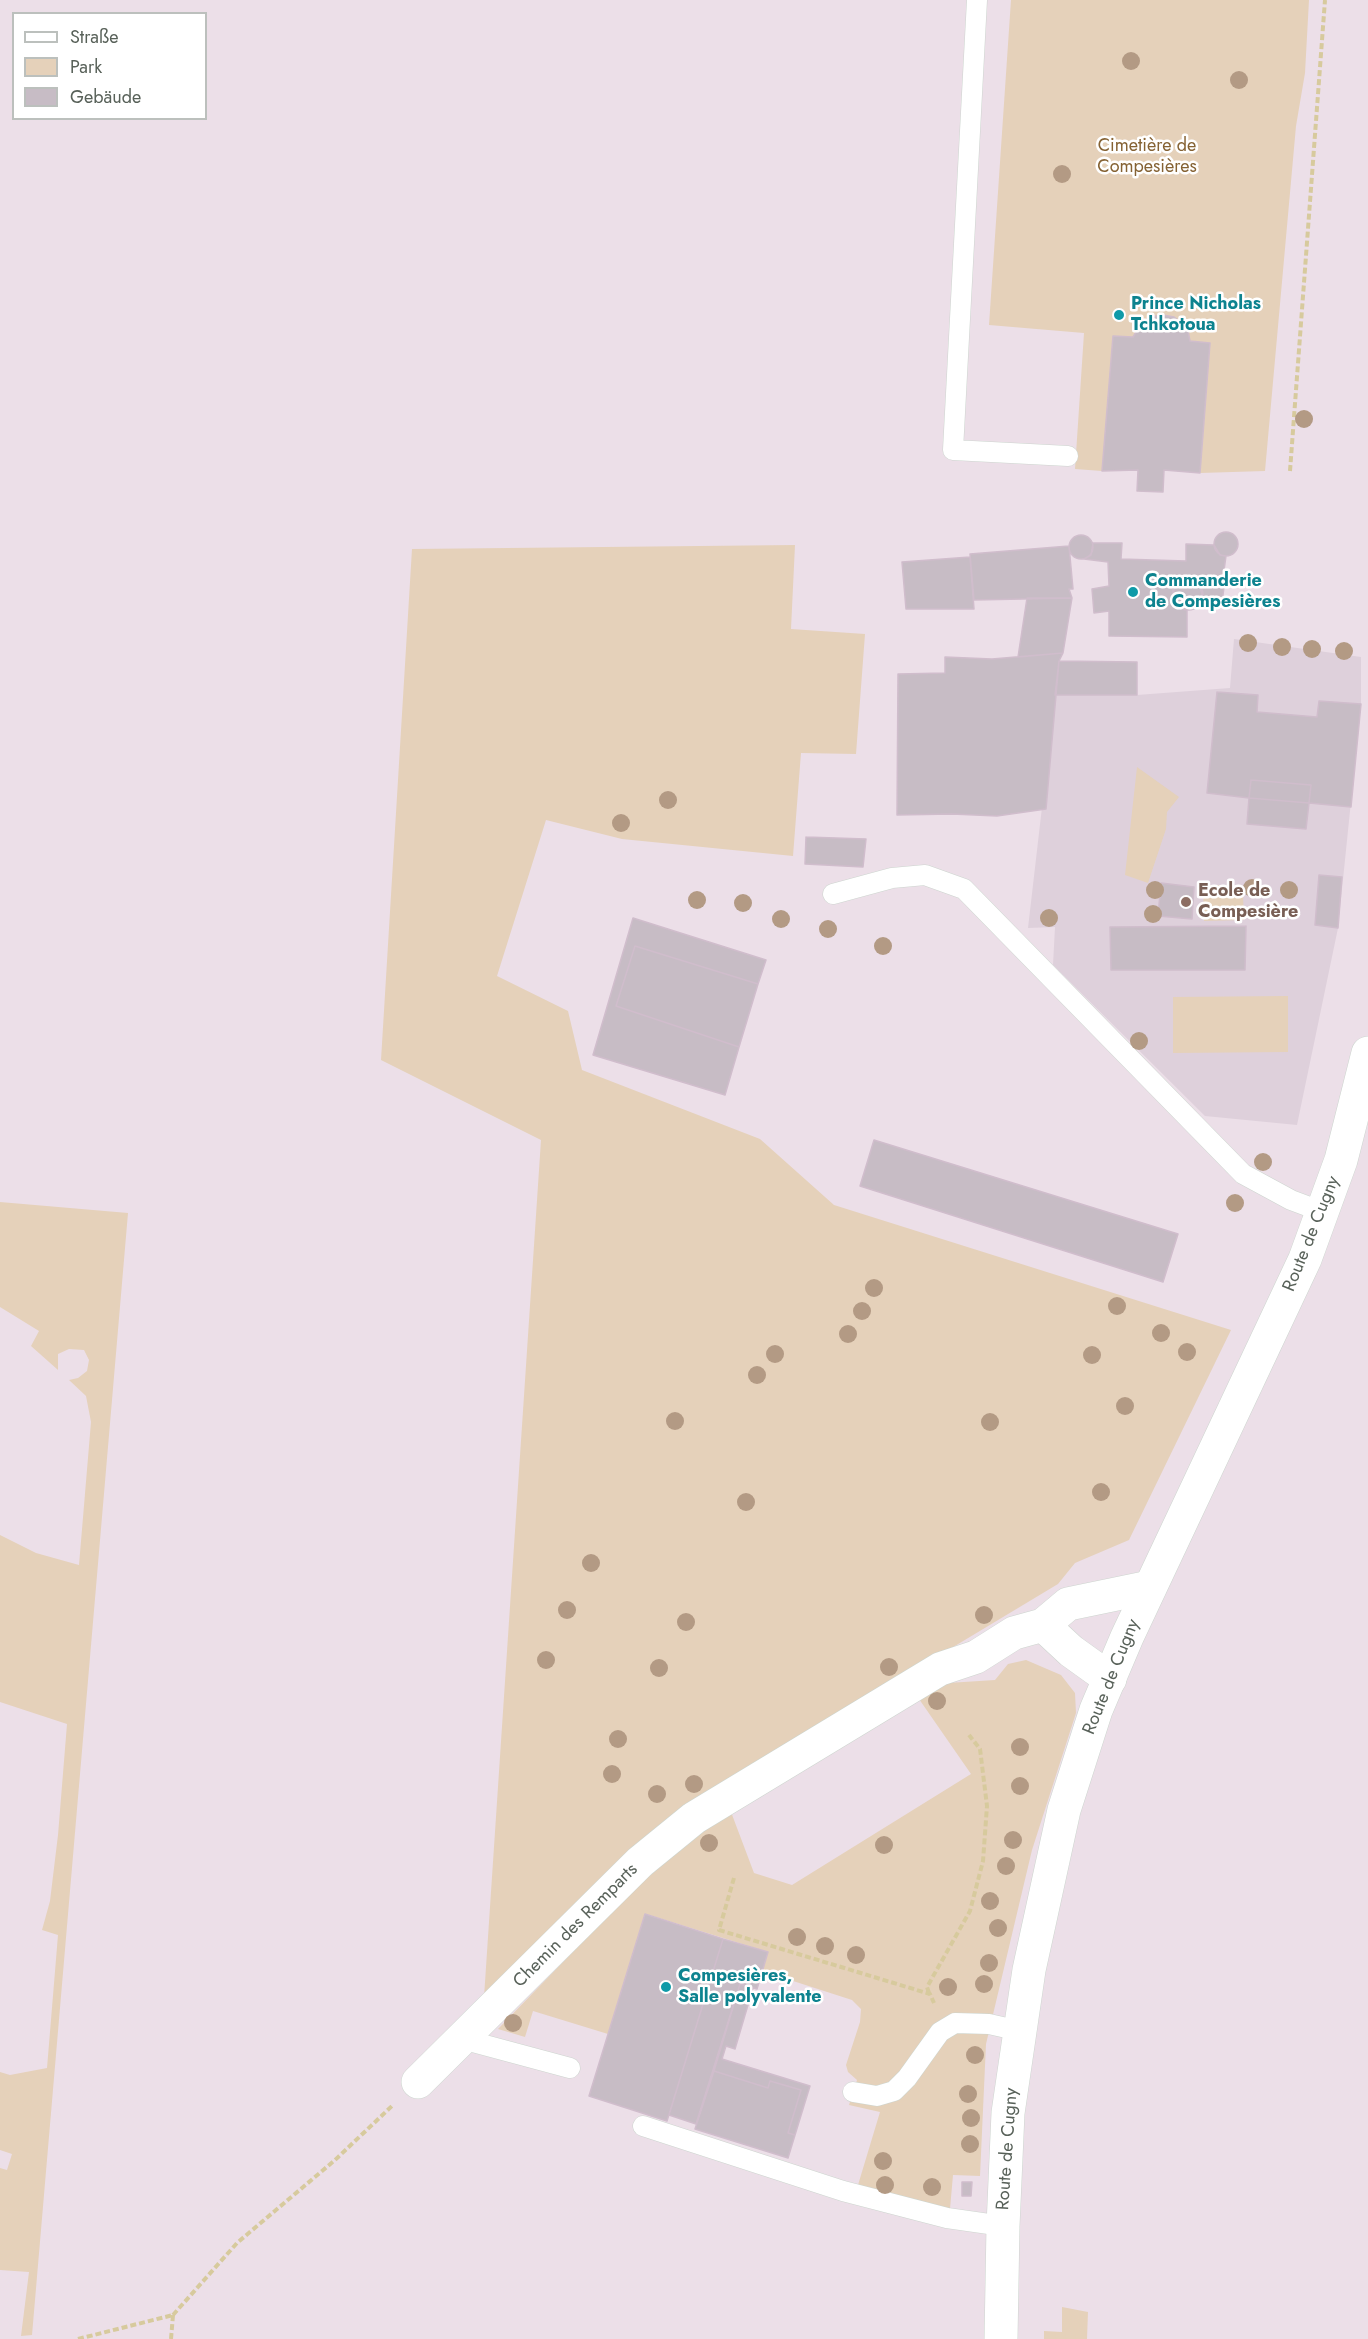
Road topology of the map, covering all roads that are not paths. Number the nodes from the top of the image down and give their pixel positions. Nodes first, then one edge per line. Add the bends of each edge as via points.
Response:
1 (977, 0) edge
2 (1068, 456) dead end
3 (833, 894) dead end
4 (1368, 1053) edge
5 (1323, 1212) junction
6 (1150, 1587) junction
7 (1043, 1625) junction
8 (1110, 1679) junction
9 (1020, 2031) junction
10 (462, 2039) junction
11 (570, 2068) dead end
12 (418, 2082) road end
13 (853, 2092) dead end
14 (643, 2126) dead end
15 (1003, 2226) junction
16 (1001, 2339) edge

1 - 2 lane via 953,450
3 - 5 lane via 892,878 925,875 964,889 1243,1174
4 - 5 street, Route de Cugny via 1341,1160
5 - 6 street, Route de Cugny via 1281,1312
6 - 7 street, Chemin des Remparts via 1068,1604
6 - 8 street, Route de Cugny
7 - 8 street
7 - 10 street, Chemin des Remparts via 1014,1633 976,1657 940,1669 693,1818 640,1862
8 - 9 street, Route de Cugny via 1064,1810 1029,1970
9 - 13 lane via 955,2023 940,2032 894,2091 877,2096
9 - 15 street, Route de Cugny via 1008,2113
10 - 11 lane
10 - 12 street, Chemin des Remparts
14 - 15 lane via 843,2191 947,2218
15 - 16 street, Route de Cugny

